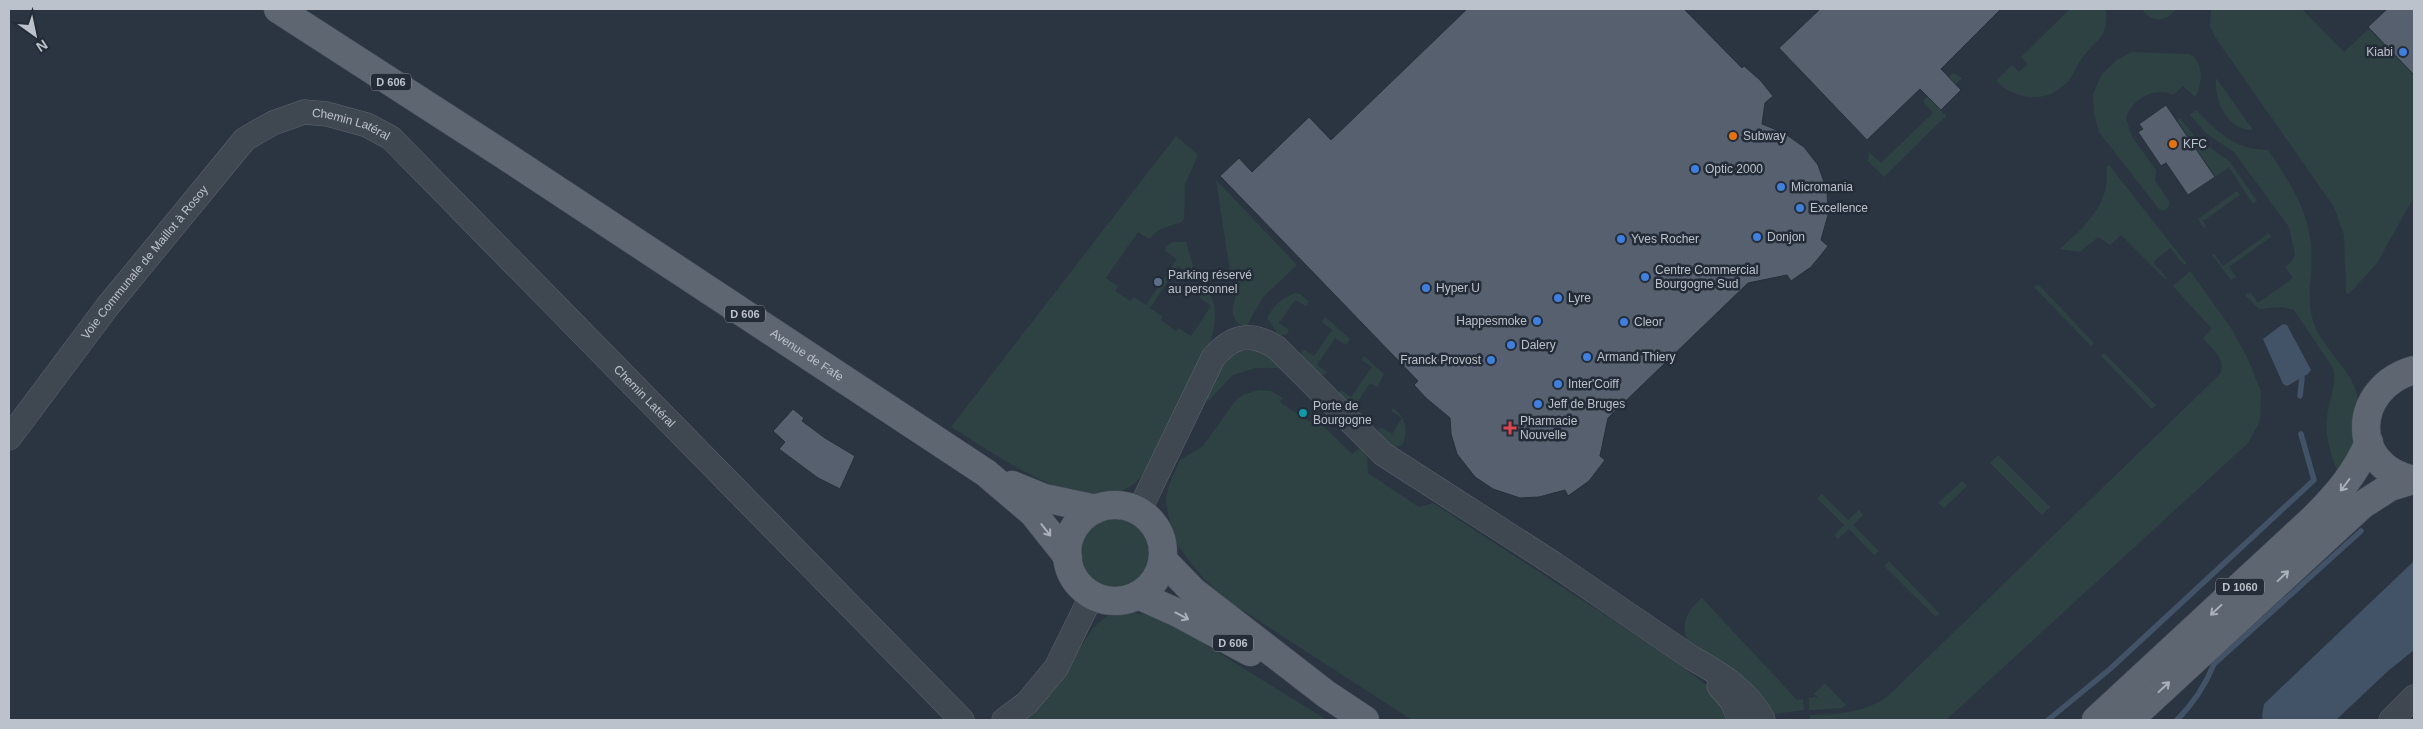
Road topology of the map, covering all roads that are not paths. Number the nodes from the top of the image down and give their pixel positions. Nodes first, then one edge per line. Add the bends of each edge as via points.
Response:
1 (278, 9) edge
2 (304, 112) joint
3 (2414, 370) edge
4 (9, 438) edge
5 (2369, 442) junction
6 (986, 473) junction
7 (2413, 480) edge
8 (1096, 509) junction
9 (1139, 511) junction
10 (1068, 558) junction
11 (1163, 560) junction
12 (1092, 595) junction
13 (1138, 595) junction
14 (1692, 658) junction
15 (1326, 694) junction
16 (2414, 697) edge
17 (962, 720) edge
18 (1004, 720) edge
19 (1365, 720) edge
20 (1740, 720) edge
21 (1763, 720) edge
22 (2096, 720) edge
23 (2129, 720) edge
24 (2391, 720) edge

1 - 6 main road, Avenue de Fafe / D 606 via 504,154
2 - 4 street, Voie Communale de Maillot à Rosoy via 273,122 245,139 107,307
2 - 17 street, Chemin Latéral via 327,114 367,125 391,138
3 - 5 main road via 2385,384 2373,398 2366,428
5 - 7 main road via 2385,467
5 -> 22 main road, D 1060 via 2345,486 2314,518
6 - 8 main road, Avenue de Fafe / D 606 via 1044,498
6 -> 10 main road, Avenue de Fafe / D 606 via 1033,513
23 -> 7 main road, D 1060 via 2355,511 2390,487
8 - 9 main road via 1110,505
8 - 10 main road via 1074,529 1068,543
9 - 11 main road via 1159,532
9 - 14 street via 1213,358 1230,342 1255,337 1277,348 1383,454
10 - 12 main road via 1080,585
11 - 13 main road via 1150,586
11 - 15 main road, D 606 via 1192,591
12 - 13 main road via 1107,600 1123,600
12 - 18 street via 1056,668 1027,703
13 -> 15 main road, D 606 via 1178,613
14 - 20 street via 1727,693
14 - 21 street via 1745,694
15 - 19 main road, D 606
16 - 24 street

